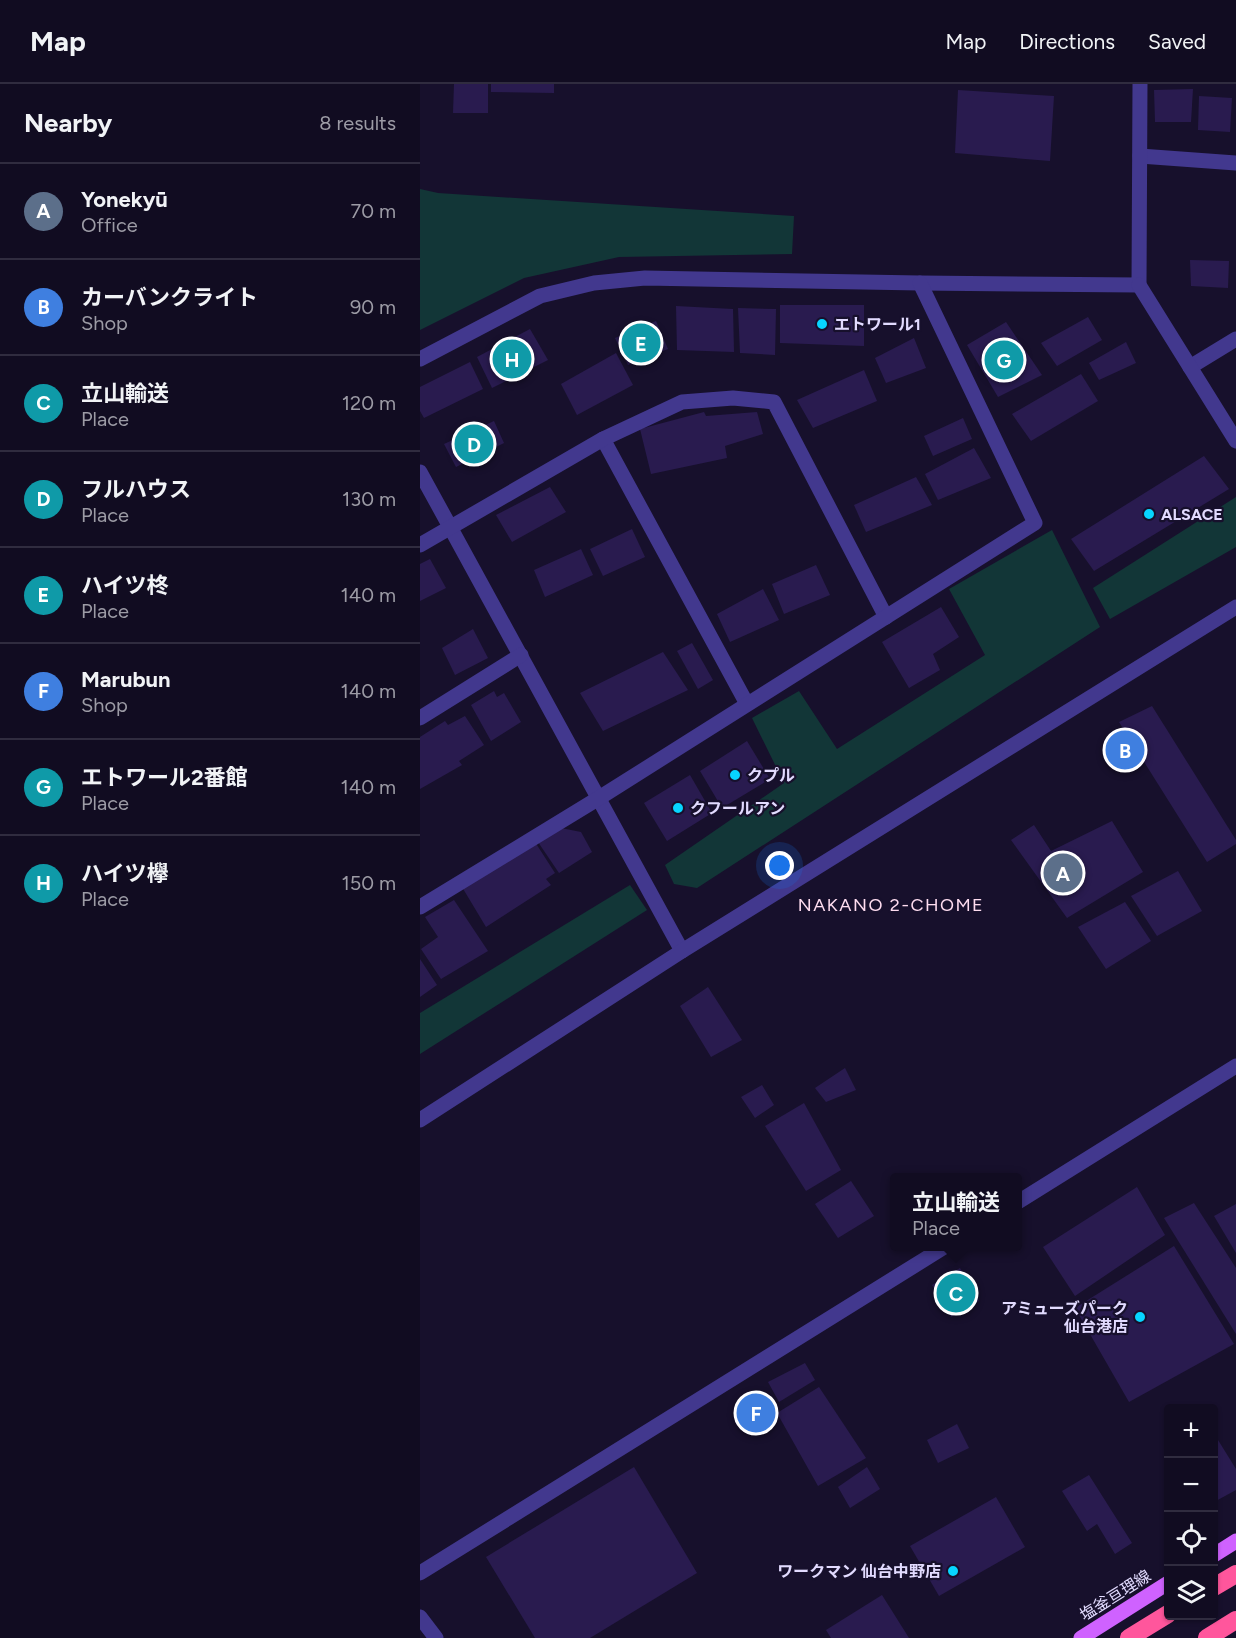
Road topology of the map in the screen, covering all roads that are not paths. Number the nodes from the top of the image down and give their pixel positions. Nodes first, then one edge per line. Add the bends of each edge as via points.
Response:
1 (1140, 84) edge
2 (1140, 156) junction
3 (1236, 163) edge
4 (920, 283) junction
5 (1139, 285) junction
6 (1236, 339) edge
7 (420, 358) edge
8 (1190, 367) junction
9 (603, 439) junction
10 (1236, 441) edge
11 (420, 472) edge
12 (450, 528) junction
13 (420, 545) edge
14 (1236, 607) edge
15 (886, 617) junction
16 (521, 656) junction
17 (747, 704) junction
18 (420, 718) edge
19 (599, 798) junction
20 (420, 907) edge
21 (682, 951) junction
22 (1236, 1066) edge
23 (420, 1120) edge
24 (1022, 1199) edge
25 (938, 1251) edge
26 (1236, 1541) edge
27 (1218, 1552) edge
28 (420, 1573) edge
29 (1236, 1574) edge
30 (1218, 1585) edge
31 (1164, 1586) edge
32 (420, 1617) edge
33 (1164, 1617) edge
34 (1236, 1620) edge
35 (1236, 1630) edge
36 (436, 1638) edge
37 (1081, 1638) edge
38 (1130, 1638) edge
39 (1207, 1638) edge
40 (1222, 1638) edge

1 - 2 street
2 - 3 street
2 - 5 street
4 - 5 street
4 - 7 street via 645,278 594,283 540,296
4 - 15 street via 1035,523
5 - 8 street
6 - 8 street
8 - 10 street
9 - 12 street
9 - 15 street via 682,402 733,398 774,402
9 - 17 street
11 - 12 street
12 - 13 street
12 - 16 street
14 - 21 street
15 - 17 street
16 - 18 street
16 - 19 street
17 - 19 street
19 - 20 street
19 - 21 street
21 - 23 street
22 - 24 street
25 - 28 street
26 - 27 main road
29 - 30 highway
31 - 37 main road, 塩釜亘理線
32 - 36 street
33 - 38 highway
34 - 39 highway
35 - 40 main road

